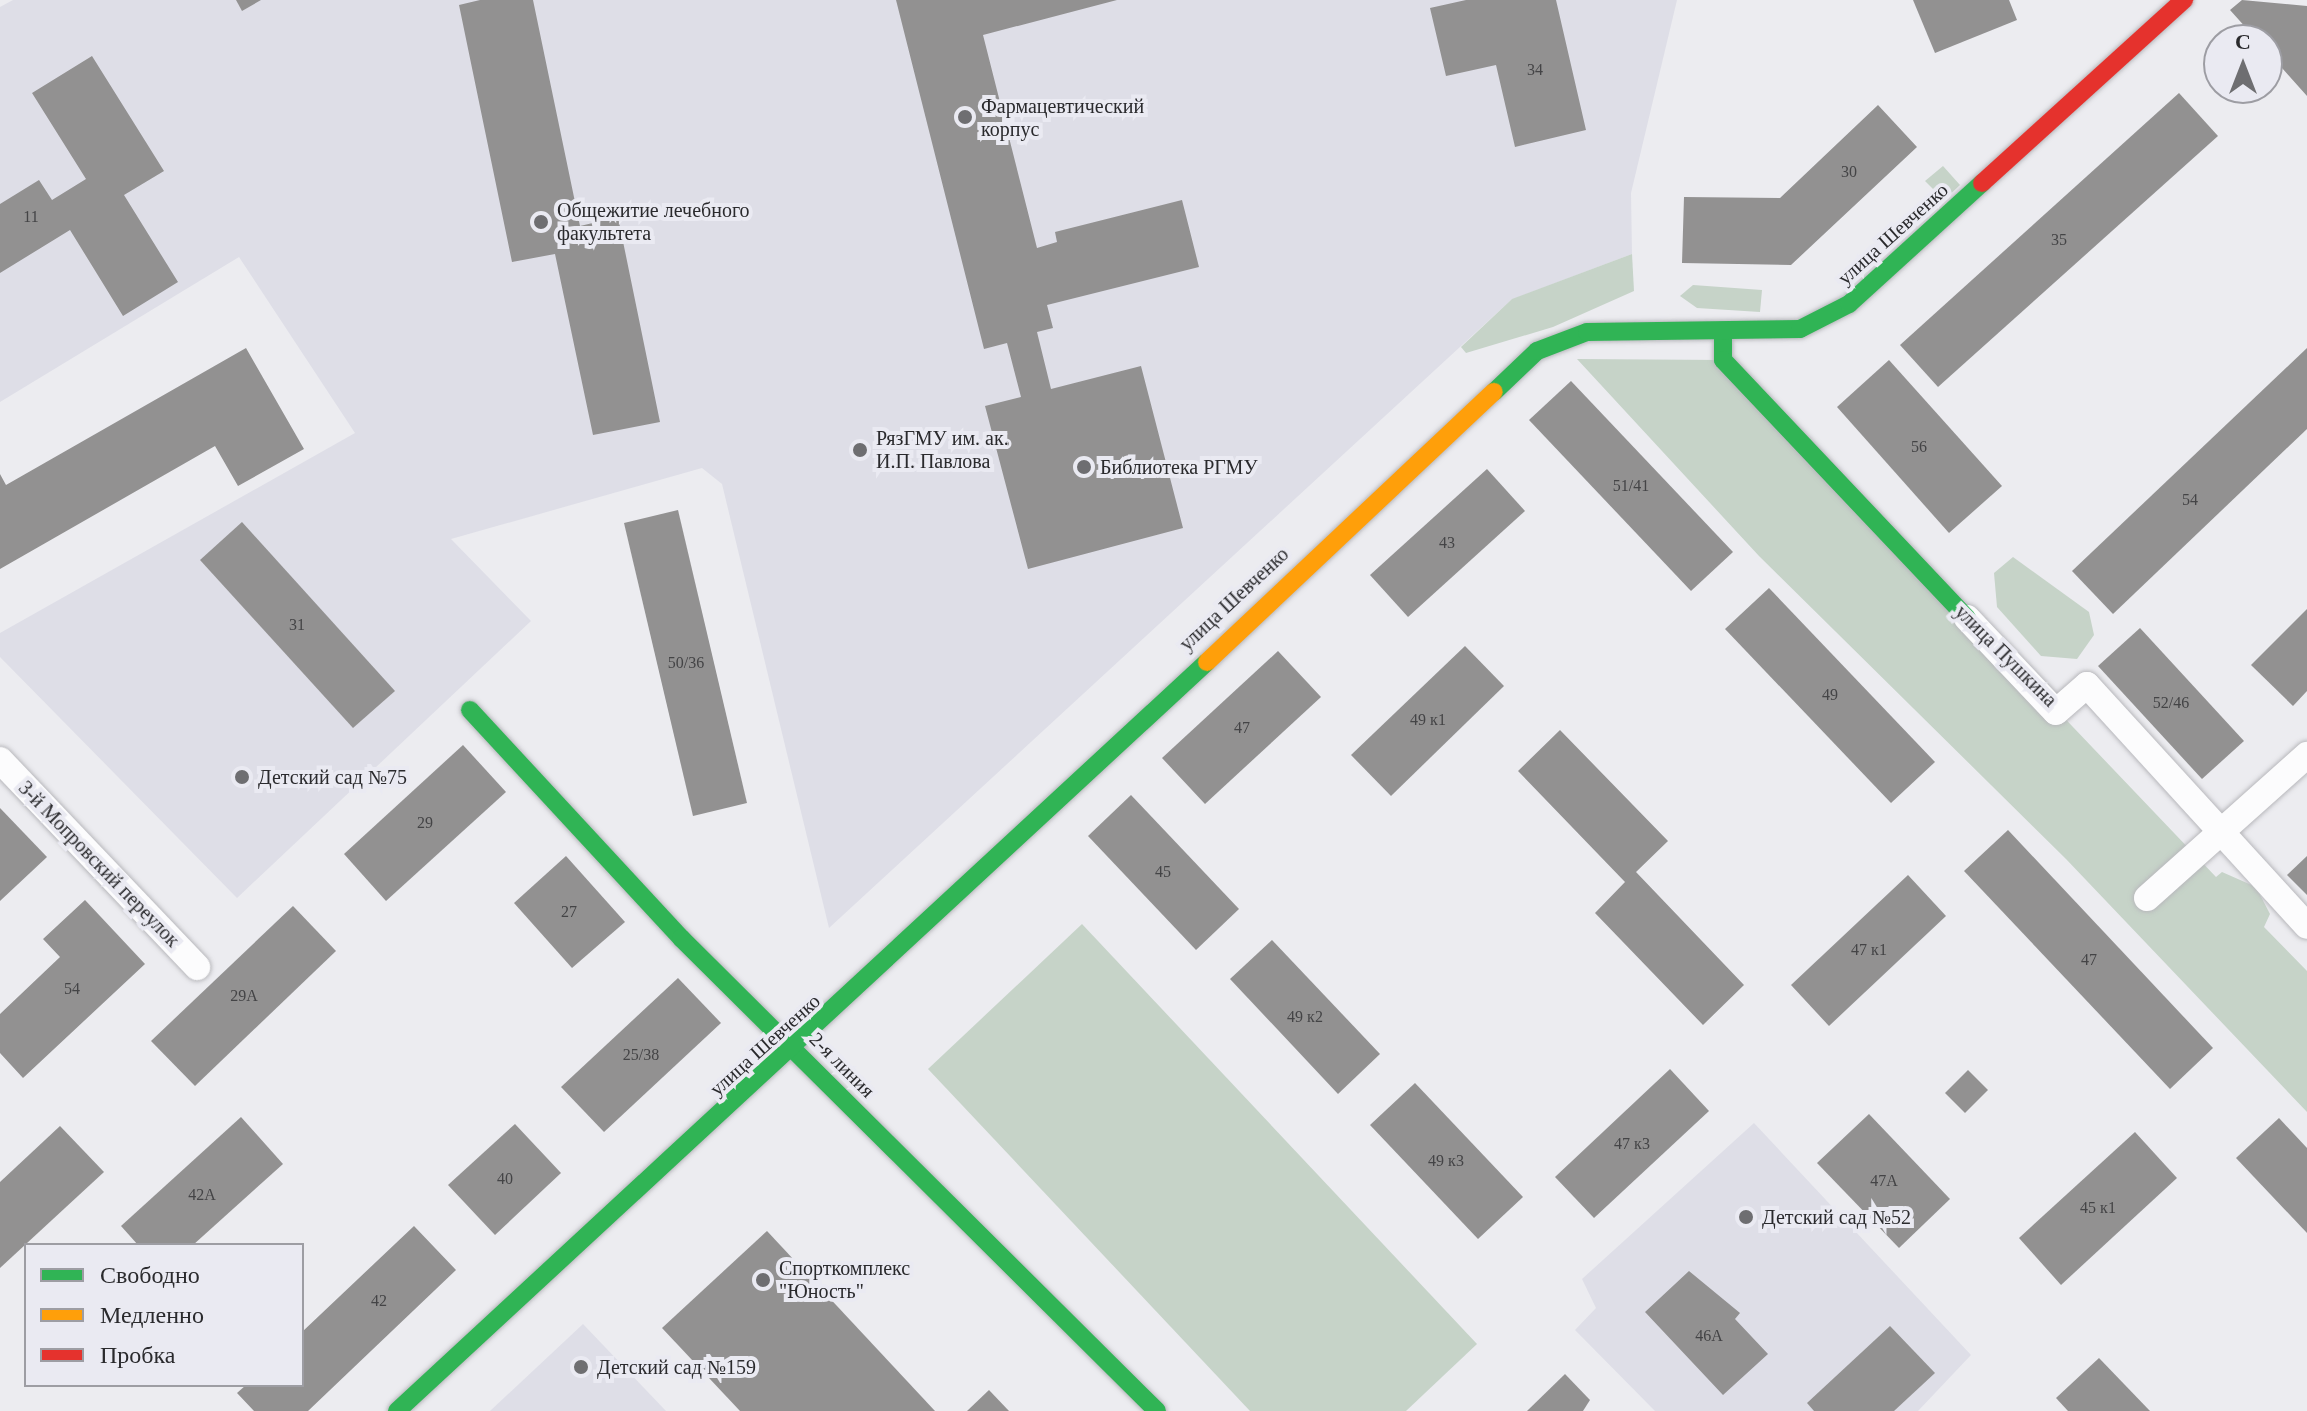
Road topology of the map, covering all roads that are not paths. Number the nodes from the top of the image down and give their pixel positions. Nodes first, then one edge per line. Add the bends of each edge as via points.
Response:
1 (2184, 0) edge
2 (1723, 332) junction
3 (1967, 618) joint
4 (470, 710) dead end
5 (2307, 755) edge
6 (0, 760) edge
7 (2222, 830) junction
8 (2147, 898) dead end
9 (2307, 926) edge
10 (197, 967) dead end
11 (793, 1047) junction
12 (397, 1411) edge
13 (1157, 1411) edge

1 - 2 street, улица Шевченко via 1849,304 1800,329
2 - 3 street, улица Пушкина via 1723,360
2 - 11 street, улица Шевченко via 1587,332 1537,351
3 - 7 street, улица Пушкина via 2056,712 2087,685
4 - 11 street, 2-я линия
5 - 7 street
6 - 10 street, 3-й Мопровский переулок
7 - 8 street
7 - 9 street, улица Пушкина
11 - 12 street, улица Шевченко
11 - 13 street, 2-я линия

